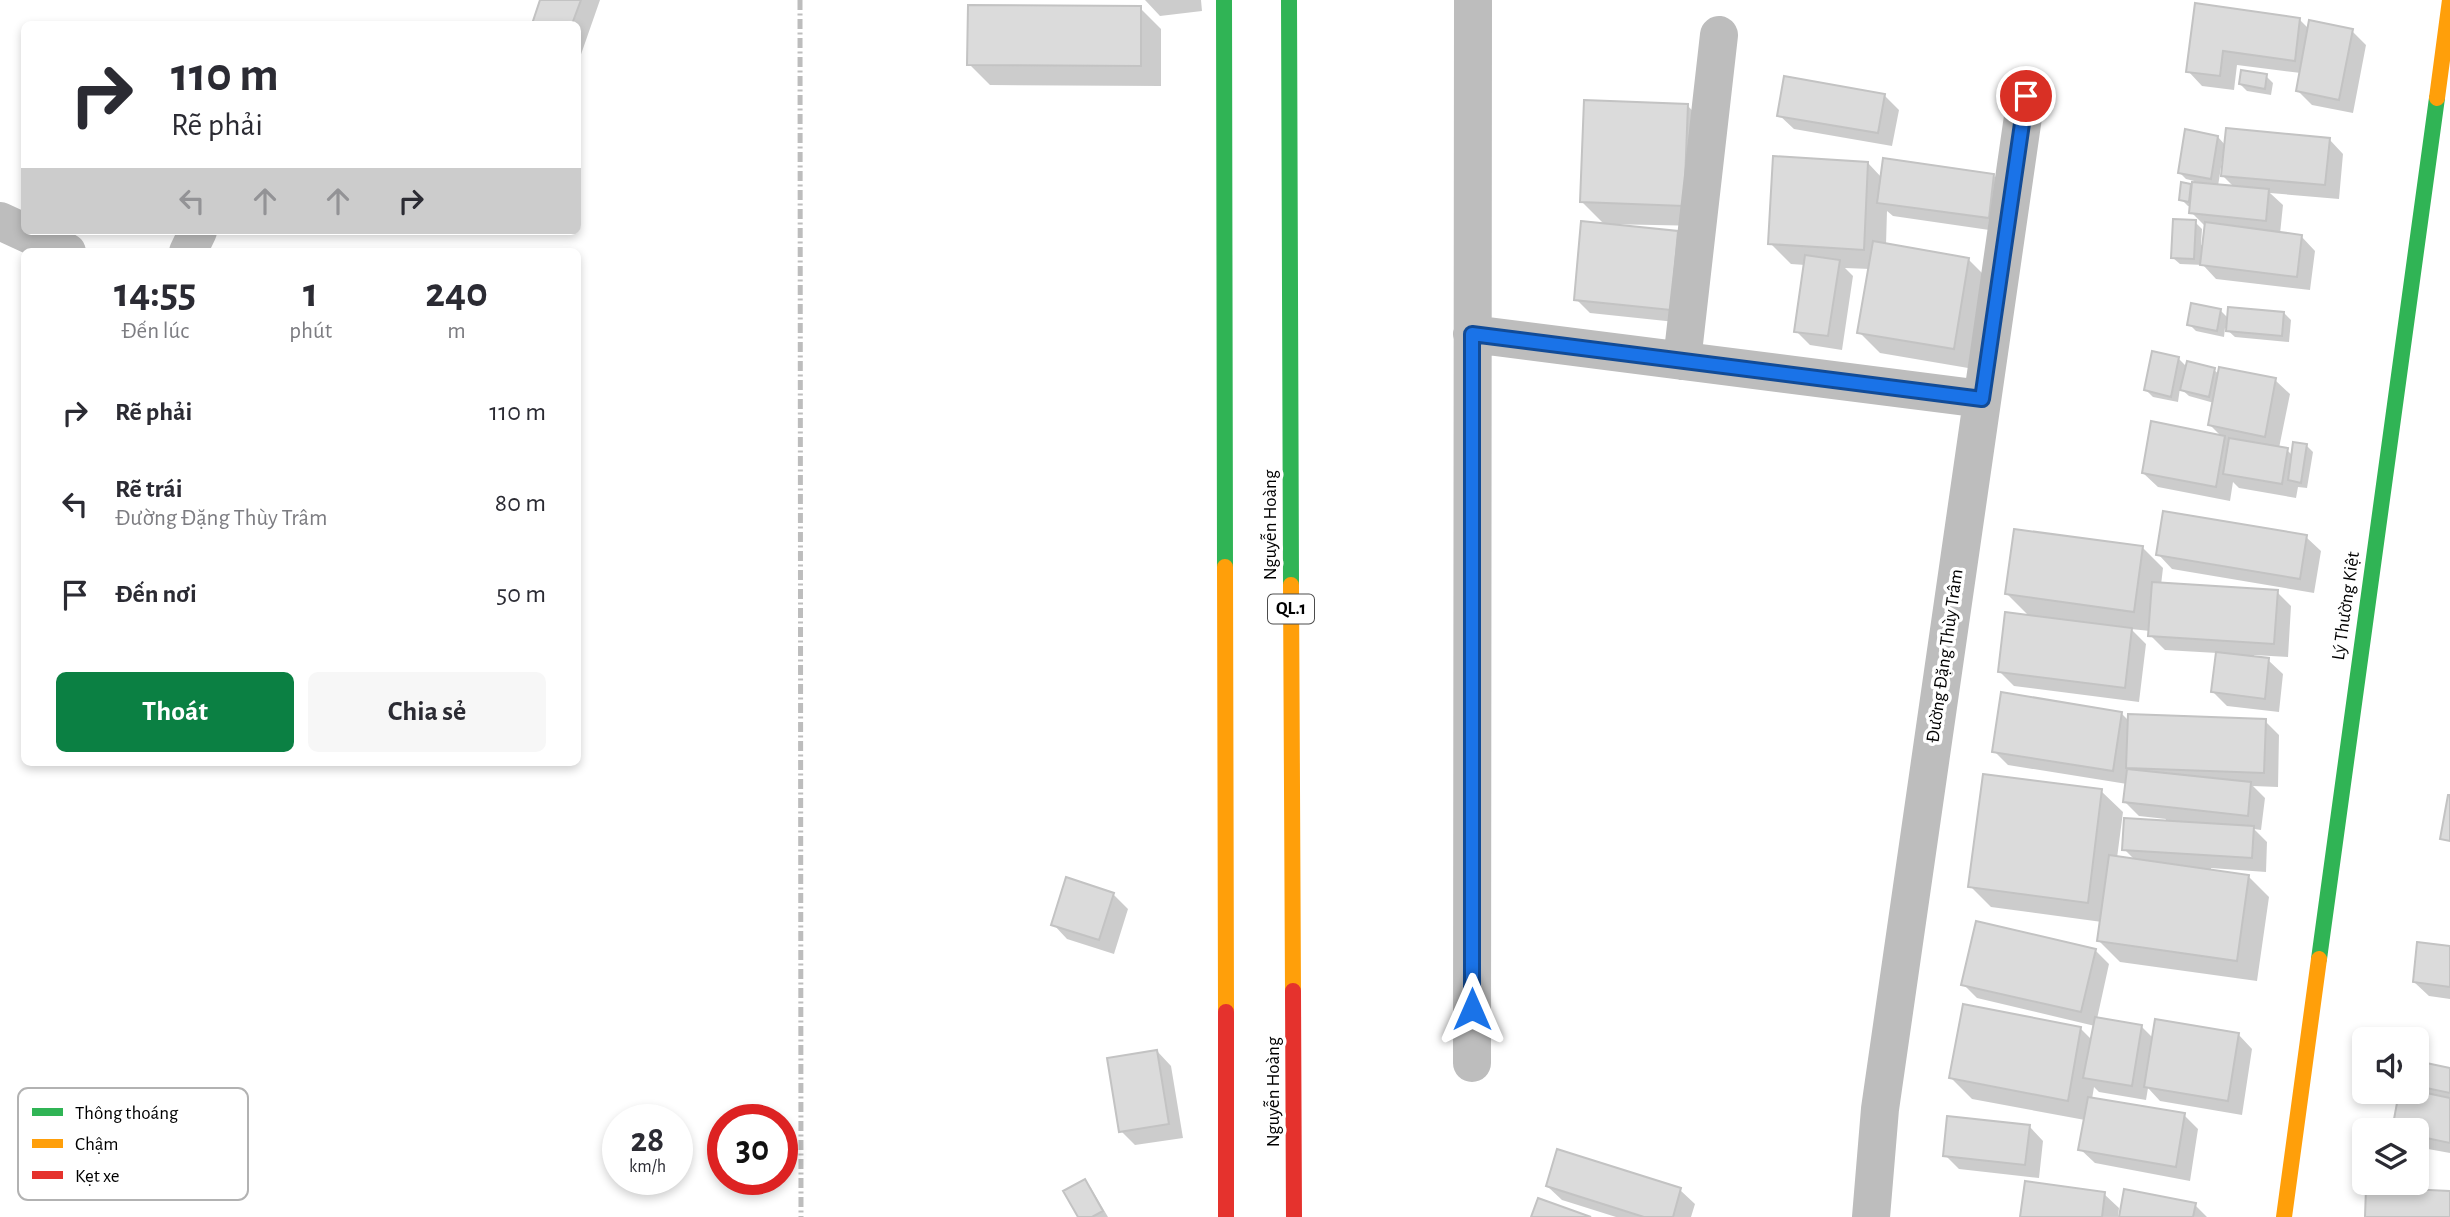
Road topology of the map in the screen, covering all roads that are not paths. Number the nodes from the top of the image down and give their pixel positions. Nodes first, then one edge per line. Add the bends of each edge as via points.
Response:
1 (1224, 0) edge
2 (1289, 0) edge
3 (2450, 0) edge
4 (1473, 1) edge
5 (1720, 35) dead end
6 (2026, 96) dead end
7 (24, 235) edge
8 (57, 248) edge
9 (1472, 334) junction
10 (1682, 361) junction
11 (1982, 399) junction
12 (1472, 1063) dead end
13 (1226, 1217) edge
14 (1294, 1217) edge
15 (1871, 1217) edge
16 (2284, 1217) edge

1 - 13 main road
2 - 14 main road, Nguyễn Hoàng / QL.1
3 - 16 main road, Lý Thường Kiệt
4 - 9 street
5 - 10 street
6 - 11 street, Đường Đặng Thùy Trâm
7 - 8 street
9 - 10 street
9 - 12 street
10 - 11 street
11 - 15 street, Đường Đặng Thùy Trâm via 1880,1110

